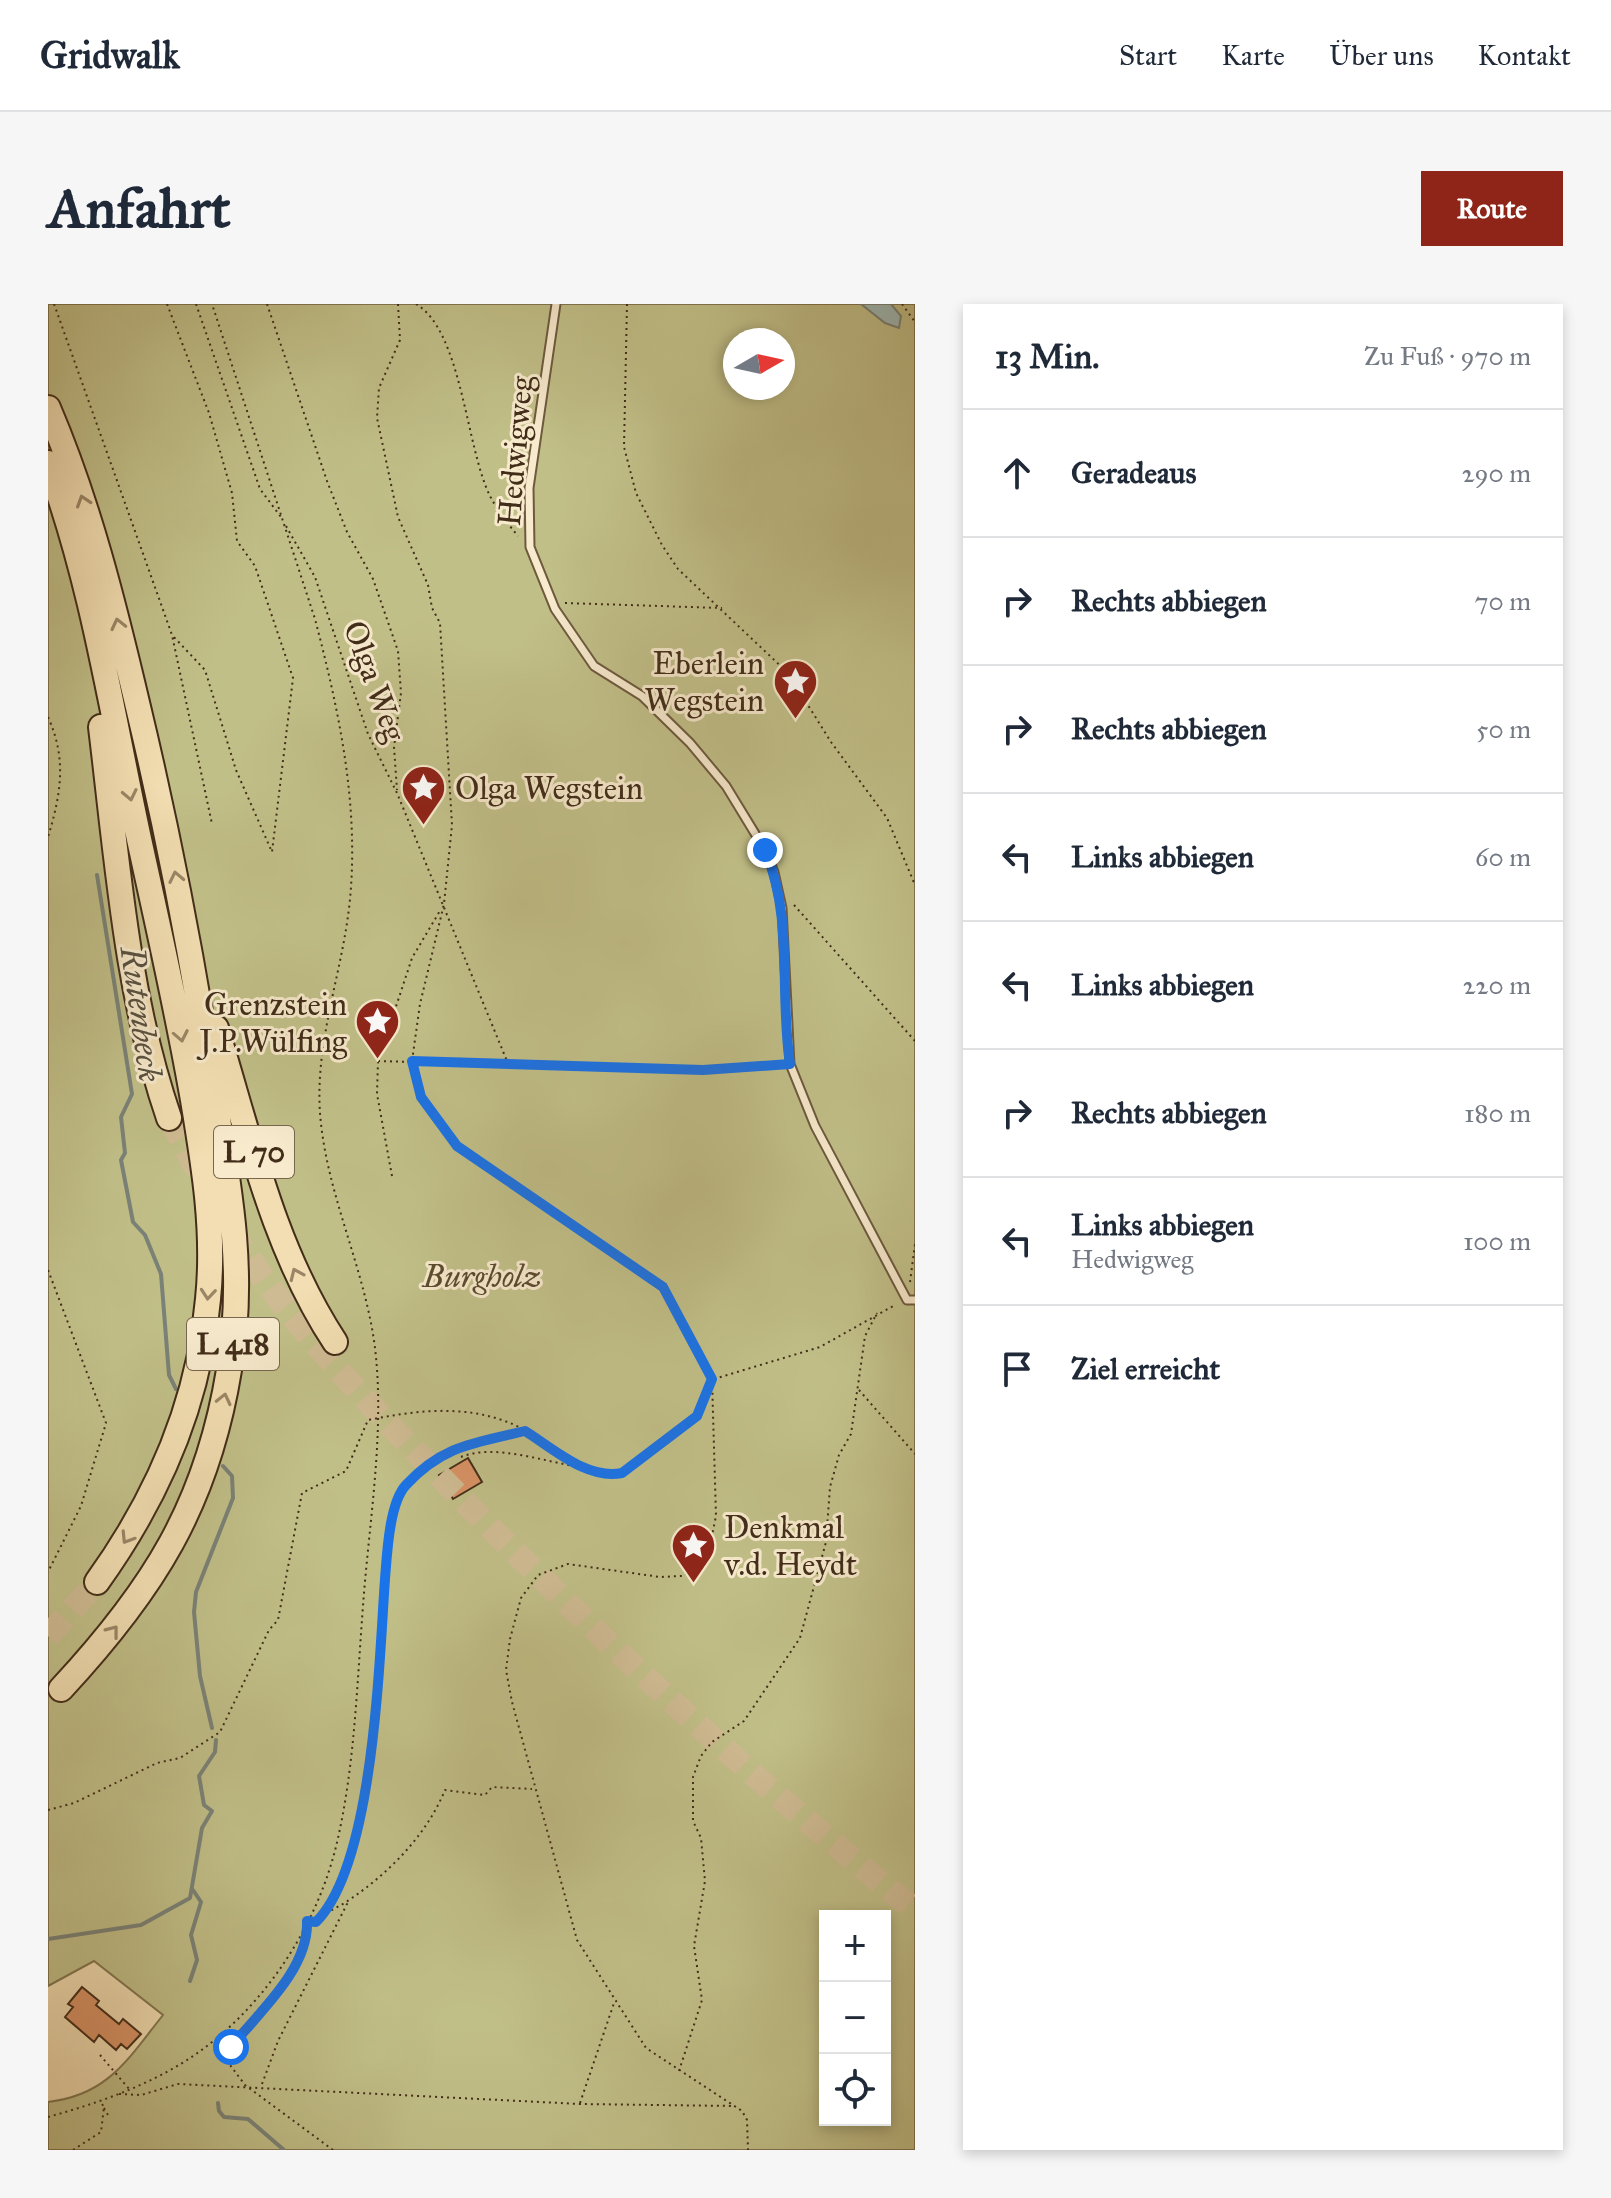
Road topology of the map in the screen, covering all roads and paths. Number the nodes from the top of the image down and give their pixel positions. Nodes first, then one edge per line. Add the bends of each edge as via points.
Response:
1 (54, 304) edge
2 (167, 304) edge
3 (196, 304) edge
4 (212, 304) edge
5 (267, 304) edge
6 (398, 304) edge
7 (416, 304) edge
8 (556, 304) edge
9 (627, 304) edge
10 (902, 304) edge
11 (915, 322) edge
12 (48, 408) edge
13 (48, 463) edge
14 (283, 520) junction
15 (530, 547) junction
16 (84, 582) junction
17 (553, 603) junction
18 (723, 608) junction
19 (172, 635) junction
20 (48, 717) edge
21 (397, 793) junction
22 (212, 824) dead end
23 (48, 837) edge
24 (915, 885) edge
25 (778, 887) junction
26 (444, 904) junction
27 (192, 954) junction
28 (915, 1041) edge
29 (378, 1061) junction
30 (412, 1061) junction
31 (790, 1064) junction
32 (509, 1066) junction
33 (169, 1118) tunnel mouth
34 (392, 1176) dead end
35 (915, 1244) edge
36 (48, 1270) edge
37 (911, 1300) edge
38 (877, 1313) junction
39 (335, 1342) dead end
40 (712, 1379) junction
41 (859, 1389) junction
42 (377, 1418) junction
43 (525, 1431) junction
44 (915, 1454) edge
45 (461, 1457) dead end
46 (581, 1467) junction
47 (48, 1572) edge
48 (97, 1582) tunnel mouth
49 (61, 1689) dead end
50 (533, 1789) junction
51 (48, 1810) edge
52 (349, 1901) junction
53 (332, 1906) junction
54 (307, 1921) junction
55 (614, 2002) junction
56 (100, 2055) dead end
57 (678, 2072) junction
58 (245, 2085) junction
59 (261, 2086) junction
60 (130, 2090) junction
61 (118, 2094) junction
62 (100, 2101) junction
63 (580, 2104) junction
64 (736, 2106) junction
65 (104, 2107) junction
66 (108, 2115) dead end
67 (48, 2117) edge
68 (73, 2150) edge
69 (333, 2150) edge
70 (748, 2150) edge

1 - 19 path
2 - 19 path via 209,413 232,493 237,541 255,566 293,678 272,852 236,770 205,670
3 - 14 path via 260,489
4 - 14 path
5 - 21 path via 327,481 373,579 398,651
6 - 26 path via 400,340 379,388 377,418 398,517 440,623 452,825
7 - 15 path via 436,322 489,494
8 - 15 lane, Hedwigweg via 529,488
9 - 18 path via 627,468 648,523 670,557
10 - 11 path
27 -> 12 highway, L 418 via 107,576
13 - 16 highway, L 418
14 - 21 path, Olga Weg via 315,577 368,734
14 - 42 path via 329,671 352,805 350,903 323,1029 320,1113 326,1159 372,1328
15 - 17 lane, Hedwigweg
16 - 33 highway, L 70 via 123,915 143,1029
16 -> 48 highway, L 418 via 187,1066 206,1175 210,1254 205,1330 183,1421 141,1516
17 - 18 path
17 - 25 lane, Hedwigweg via 594,666 642,696 726,786 765,850
18 - 24 path via 788,673 887,818
19 - 22 path
20 - 23 path via 63,774
21 - 26 path, Olga Weg
25 - 28 path
25 - 31 lane, Hedwigweg
26 - 29 path via 412,958
26 - 30 path
26 - 32 path, Olga Weg
39 -> 27 highway, L 70 via 286,1252
49 -> 27 highway, L 418 via 138,1600 179,1533 207,1462 230,1368 236,1230
29 - 30 path
29 - 34 path via 377,1094
30 - 32 path
30 - 40 path via 421,1097 457,1146 663,1287
31 - 32 path via 703,1070
31 - 37 lane, Hedwigweg via 815,1126
35 - 37 path
36 - 47 path via 106,1423 81,1506
37 - 38 path
38 - 40 path via 820,1347
38 - 41 path via 865,1336
40 - 46 path via 697,1416 645,1458 608,1476
40 - 50 path via 716,1516 708,1555 698,1569 660,1577 568,1564 538,1575 521,1598 506,1670
41 - 44 path
41 - 57 path via 851,1434 830,1487 826,1542 800,1638 744,1721 701,1756 693,1777 693,1821 701,1838 705,1881 694,1946 702,2000
42 - 43 path via 449,1410 479,1414
42 - 51 path via 362,1427 346,1471 302,1493 278,1620 225,1727 180,1758
42 - 54 path via 347,1788 338,1841
43 - 46 path
43 - 53 path via 447,1450 403,1487 389,1534 368,1775 349,1862
45 - 46 path via 476,1451 507,1453
50 - 52 path via 492,1787 485,1795 445,1790 433,1821
50 - 55 path via 572,1927
52 - 53 path
52 - 59 path
53 - 54 path via 316,1922
54 - 58 path via 308,1939 292,1971 231,2047 230,2065
54 - 60 path via 271,1980 243,2012 186,2060
55 - 57 path via 646,2048
55 - 63 path
56 - 60 path
57 - 64 path
58 - 59 path
58 - 61 path via 178,2084 141,2095
58 - 69 path
59 - 63 path
60 - 61 path
61 - 62 path
62 - 65 path
62 - 67 path
63 - 64 path
64 - 70 path via 747,2120
65 - 66 path
65 - 68 path via 101,2132

